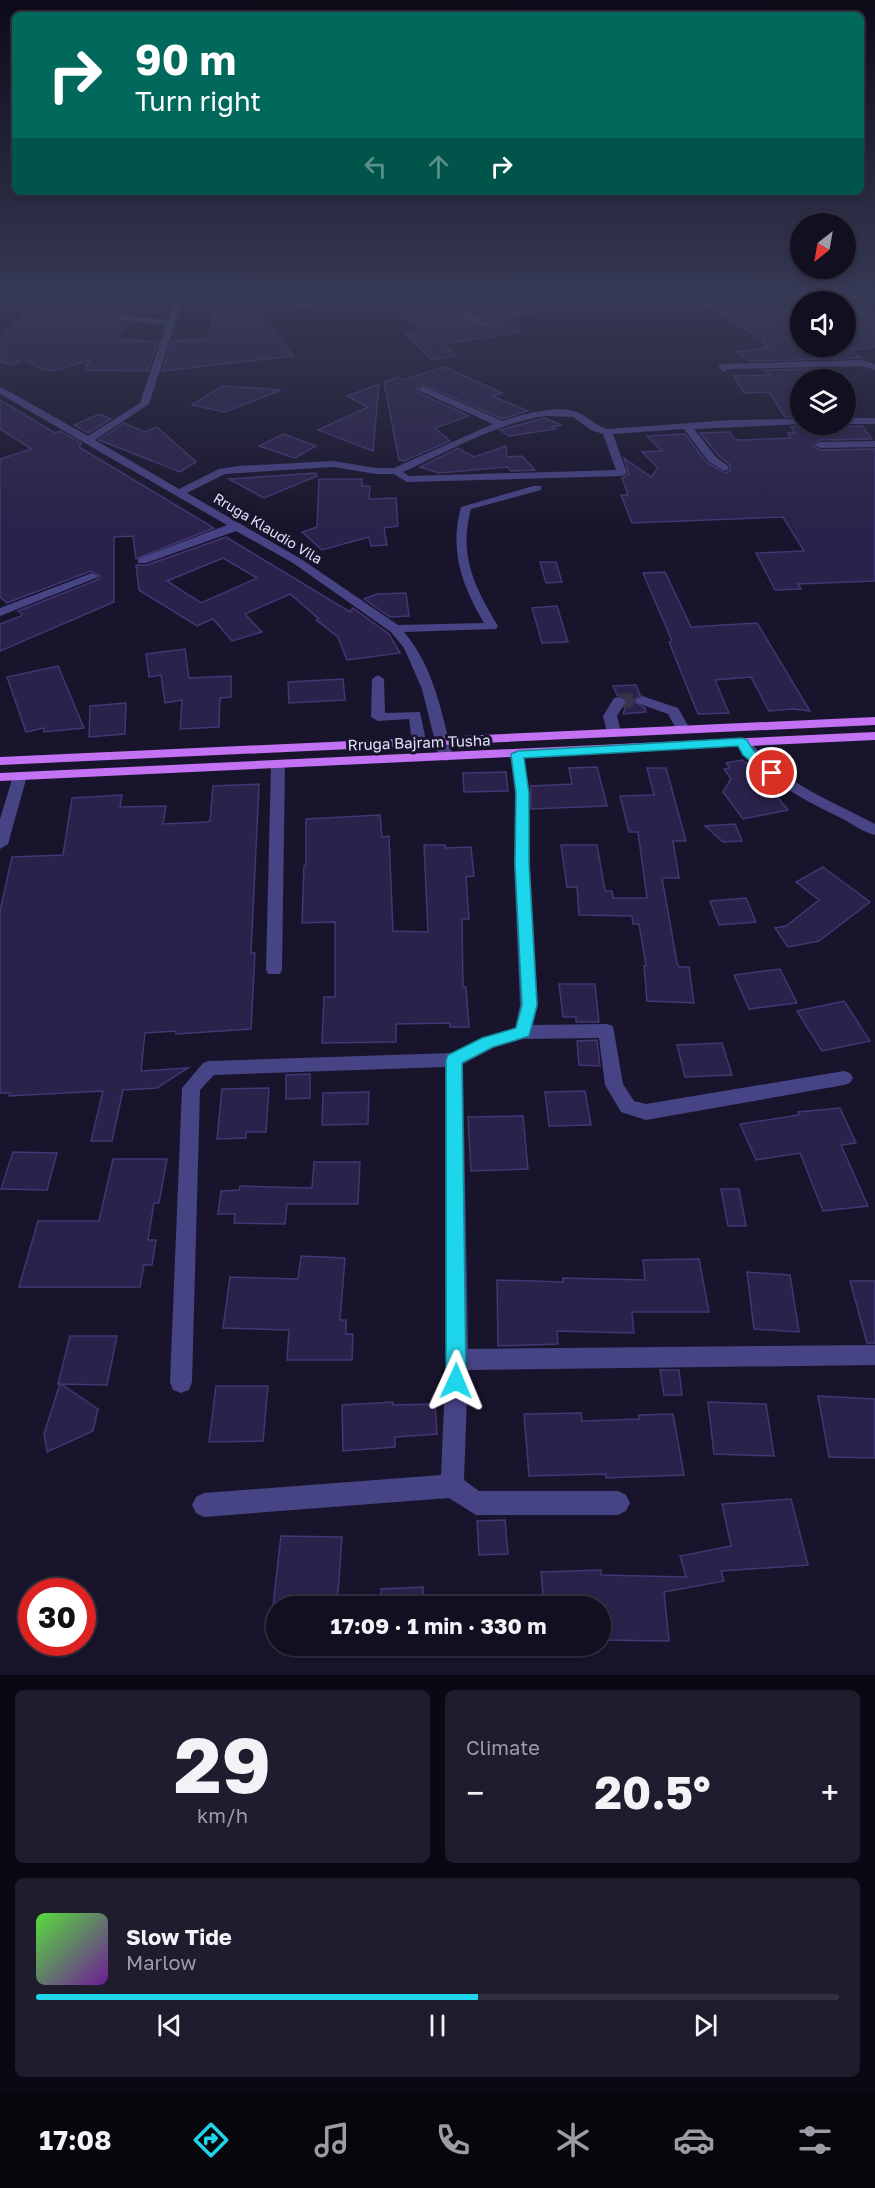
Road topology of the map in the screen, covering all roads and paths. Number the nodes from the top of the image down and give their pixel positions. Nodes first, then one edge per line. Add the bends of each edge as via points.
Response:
1 (154, 373) edge
2 (423, 389) dead end
3 (0, 390) edge
4 (856, 421) edge
5 (875, 421) edge
6 (790, 422) edge
7 (501, 424) junction
8 (687, 426) junction
9 (607, 432) junction
10 (87, 441) junction
11 (875, 444) edge
12 (820, 445) dead end
13 (724, 468) dead end
14 (396, 471) junction
15 (537, 488) dead end
16 (180, 493) junction
17 (238, 527) junction
18 (142, 561) dead end
19 (92, 576) dead end
20 (0, 612) edge
21 (395, 629) junction
22 (378, 679) dead end
23 (642, 700) tunnel mouth
24 (619, 701) dead end
25 (875, 721) edge
26 (683, 729) junction
27 (614, 732) junction
28 (875, 736) edge
29 (442, 739) junction
30 (419, 741) junction
31 (742, 742) junction
32 (518, 754) junction
33 (446, 757) junction
34 (0, 762) edge
35 (278, 764) junction
36 (20, 776) junction
37 (0, 777) edge
38 (875, 830) edge
39 (0, 844) edge
40 (274, 970) dead end
41 (523, 1032) junction
42 (454, 1060) junction
43 (844, 1078) dead end
44 (875, 1356) edge
45 (457, 1360) junction
46 (181, 1382) dead end
47 (452, 1486) junction
48 (618, 1503) dead end
49 (204, 1505) dead end

1 - 10 street via 144,404
2 - 7 street
3 - 10 street, Rruga Klaudio Vila
4 - 5 street
6 - 8 street
7 - 9 street via 525,416 568,412
7 - 14 street
8 - 9 street
8 - 13 street via 712,459
9 - 14 street via 622,473 407,479
10 - 16 street, Rruga Klaudio Vila
11 - 12 street
14 - 16 street via 333,464 238,469 223,471
15 - 21 street via 466,507 460,522 470,588 492,626
16 - 17 street, Rruga Klaudio Vila
17 - 18 street
17 - 21 street, Rruga Klaudio Vila via 297,561
19 - 20 street
21 - 29 street, Rruga Klaudio Vila via 410,647 429,689
22 - 30 street via 378,717 416,715
23 - 26 street via 673,711
24 - 27 street via 610,716
25 - 26 main road, Rruga Bajram Tusha
26 - 27 main road, Rruga Bajram Tusha
27 - 29 main road, Rruga Bajram Tusha
28 - 31 main road, Rruga Bajram Tusha
29 - 30 main road, Rruga Bajram Tusha
29 - 33 street, Rruga Klaudio Vila
30 - 34 main road, Rruga Bajram Tusha
31 - 32 main road, Rruga Bajram Tusha
31 - 38 street via 772,773
32 - 33 main road, Rruga Bajram Tusha
32 - 41 street via 530,1005
33 - 35 main road, Rruga Bajram Tusha
35 - 36 main road, Rruga Bajram Tusha
35 - 40 street
36 - 37 main road, Rruga Bajram Tusha
36 - 39 street
41 - 42 street via 487,1043
41 - 43 street via 607,1031 614,1085 627,1107 646,1112
42 - 45 street
42 - 46 street via 209,1068 191,1088
44 - 45 street
45 - 47 street
47 - 48 street via 476,1503
47 - 49 street

